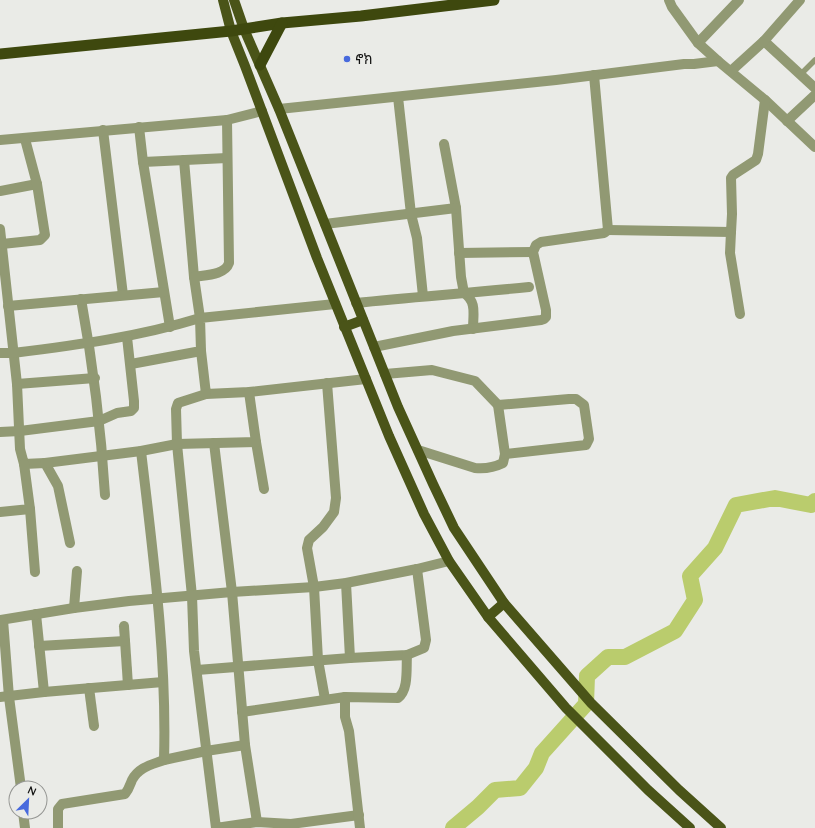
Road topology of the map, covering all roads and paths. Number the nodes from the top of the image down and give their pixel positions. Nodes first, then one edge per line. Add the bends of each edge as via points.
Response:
1 (222, 0) edge
2 (234, 0) edge
3 (494, 0) edge
4 (668, 0) edge
5 (739, 0) edge
6 (800, 0) edge
7 (282, 23) junction
8 (244, 29) junction
9 (231, 31) junction
10 (764, 41) junction
11 (698, 43) junction
12 (0, 54) edge
13 (815, 60) edge
14 (718, 61) junction
15 (260, 65) junction
16 (730, 71) junction
17 (594, 75) junction
18 (800, 75) junction
19 (815, 88) edge
20 (815, 95) edge
21 (398, 97) junction
22 (765, 100) junction
23 (279, 110) junction
24 (262, 111) junction
25 (227, 120) junction
26 (787, 121) junction
27 (139, 127) junction
28 (103, 130) junction
29 (25, 139) junction
30 (0, 140) edge
31 (444, 144) dead end
32 (815, 147) edge
33 (227, 158) junction
34 (184, 160) junction
35 (143, 162) junction
36 (37, 184) junction
37 (0, 191) edge
38 (456, 208) junction
39 (411, 214) junction
40 (325, 224) junction
41 (0, 229) edge
42 (608, 230) junction
43 (731, 232) junction
44 (2, 244) junction
45 (533, 252) junction
46 (459, 254) junction
47 (194, 277) junction
48 (529, 287) dead end
49 (164, 292) junction
50 (464, 293) junction
51 (123, 295) junction
52 (423, 296) junction
53 (81, 300) junction
54 (356, 303) junction
55 (335, 304) junction
56 (8, 306) junction
57 (740, 314) dead end
58 (200, 318) junction
59 (363, 320) junction
60 (170, 327) junction
61 (344, 327) junction
62 (473, 329) junction
63 (127, 337) junction
64 (89, 342) junction
65 (374, 347) junction
66 (201, 351) junction
67 (0, 353) edge
68 (13, 353) junction
69 (131, 364) junction
70 (385, 374) junction
71 (95, 378) junction
72 (366, 379) junction
73 (327, 383) junction
74 (17, 384) junction
75 (249, 392) junction
76 (206, 394) junction
77 (498, 405) junction
78 (99, 421) junction
79 (20, 431) junction
80 (0, 432) edge
81 (256, 442) junction
82 (214, 443) junction
83 (177, 444) junction
84 (418, 450) junction
85 (141, 451) junction
86 (505, 454) junction
87 (103, 456) junction
88 (45, 463) junction
89 (24, 464) junction
90 (264, 489) dead end
91 (105, 495) dead end
92 (30, 509) junction
93 (0, 512) edge
94 (70, 543) dead end
95 (449, 560) junction
96 (417, 569) junction
97 (77, 571) dead end
98 (36, 572) dead end
99 (346, 583) junction
100 (314, 587) junction
101 (232, 592) junction
102 (192, 596) junction
103 (158, 599) junction
104 (504, 603) junction
105 (74, 608) junction
106 (36, 614) junction
107 (488, 617) junction
108 (2, 620) edge
109 (124, 626) dead end
110 (125, 642) junction
111 (40, 646) junction
112 (407, 655) junction
113 (350, 658) junction
114 (318, 660) junction
115 (238, 667) junction
116 (197, 670) junction
117 (163, 682) junction
118 (128, 685) junction
119 (89, 688) junction
120 (44, 692) junction
121 (4, 697) edge
122 (345, 697) junction
123 (325, 699) junction
124 (242, 712) junction
125 (94, 726) dead end
126 (245, 745) junction
127 (206, 751) junction
128 (164, 760) junction
129 (20, 780) edge
130 (358, 815) junction
131 (257, 822) junction
132 (58, 828) edge
133 (360, 828) edge
134 (690, 828) edge
135 (721, 828) edge

1 - 9 main road
2 - 8 main road
3 - 7 highway
4 - 11 street
5 - 11 street
6 - 10 street
7 - 8 highway
7 - 15 highway
8 - 9 highway
8 - 15 main road
9 - 12 highway
9 - 24 main road
10 - 16 street
10 - 18 street
11 - 14 street
13 - 18 lane
14 - 16 street
14 - 17 street
15 - 23 main road
16 - 22 street
17 - 21 street
17 - 42 street
18 - 19 street
20 - 26 street
21 - 23 street
21 - 39 street
22 - 26 street
22 - 43 street via 756,160 731,178
23 - 40 main road
24 - 25 street
24 - 55 main road
25 - 27 street
25 - 33 street
26 - 32 street
27 - 28 street
27 - 35 street
28 - 29 street
28 - 51 street
29 - 30 street
29 - 36 street
31 - 38 street
33 - 34 street
33 - 47 street via 229,263 223,272
34 - 35 street
34 - 47 street
35 - 49 street
36 - 37 street
36 - 44 street via 44,237 40,240
38 - 39 street
38 - 46 street
39 - 40 street
39 - 52 street via 417,238
40 - 54 main road
41 - 44 street
42 - 43 street
42 - 45 street via 604,233 541,242 536,245
43 - 57 street via 730,253
44 - 56 street
45 - 46 street
45 - 62 street via 546,317 541,320
46 - 50 street
47 - 58 street
48 - 50 street
49 - 51 street
49 - 60 street
50 - 52 street
50 - 62 street via 471,298 474,305
51 - 53 street
52 - 54 street
53 - 56 street
53 - 64 street
54 - 59 main road
55 - 58 street
55 - 61 main road
56 - 68 street
58 - 60 street
58 - 66 street
59 - 61 main road
59 - 65 main road
60 - 63 street
61 - 72 main road
62 - 65 street
63 - 64 street
63 - 69 street
64 - 68 street
64 - 71 street
65 - 70 main road
66 - 69 street
66 - 76 street
67 - 68 street
68 - 74 street
69 - 78 street via 134,408
70 - 77 street via 432,370 465,378 475,381
70 - 84 main road
71 - 74 street
71 - 78 street
72 - 73 street
72 - 95 main road via 424,514
73 - 75 street
73 - 100 street via 336,498 334,512 309,540 306,548
74 - 79 street
75 - 76 street
75 - 81 street
76 - 83 street via 178,403
77 - 86 street
77 - 86 street via 576,400 584,405 589,439 586,445
78 - 79 street
78 - 87 street
79 - 80 street
79 - 89 street via 20,448
81 - 82 street
81 - 90 street
82 - 83 street
82 - 101 street
83 - 85 street
83 - 102 street
84 - 86 street via 484,469 503,463
84 - 104 main road via 454,528
85 - 87 street
85 - 103 street
87 - 88 street
87 - 91 street
88 - 89 street
88 - 94 street via 58,486
89 - 92 street
92 - 93 street
92 - 98 street
95 - 96 street
95 - 107 main road
96 - 99 street
96 - 112 street via 426,644 424,648
97 - 105 street
99 - 100 street
99 - 113 street
100 - 101 street
100 - 114 street
101 - 102 street
101 - 115 street
102 - 103 street
102 - 116 street
103 - 105 street
103 - 117 street
104 - 107 main road
104 - 135 main road via 590,703
105 - 106 street
106 - 108 street
106 - 111 street
107 - 134 main road via 578,722
108 - 121 street
109 - 110 street
110 - 111 street
110 - 118 street
111 - 120 street
112 - 113 street
112 - 122 street via 405,687 398,698
113 - 114 street
114 - 115 street
114 - 123 street
115 - 116 street
115 - 124 street
116 - 127 street
117 - 118 street
117 - 128 street
118 - 119 street
119 - 120 street
119 - 125 street
120 - 121 street
121 - 129 street
122 - 123 street
122 - 130 street via 345,717 349,731
123 - 124 street
124 - 126 street
126 - 127 street
126 - 131 street
127 - 128 street
127 - 131 street via 216,828
128 - 132 street via 140,769 125,794 62,804 58,809
130 - 131 street via 291,824
130 - 133 street

